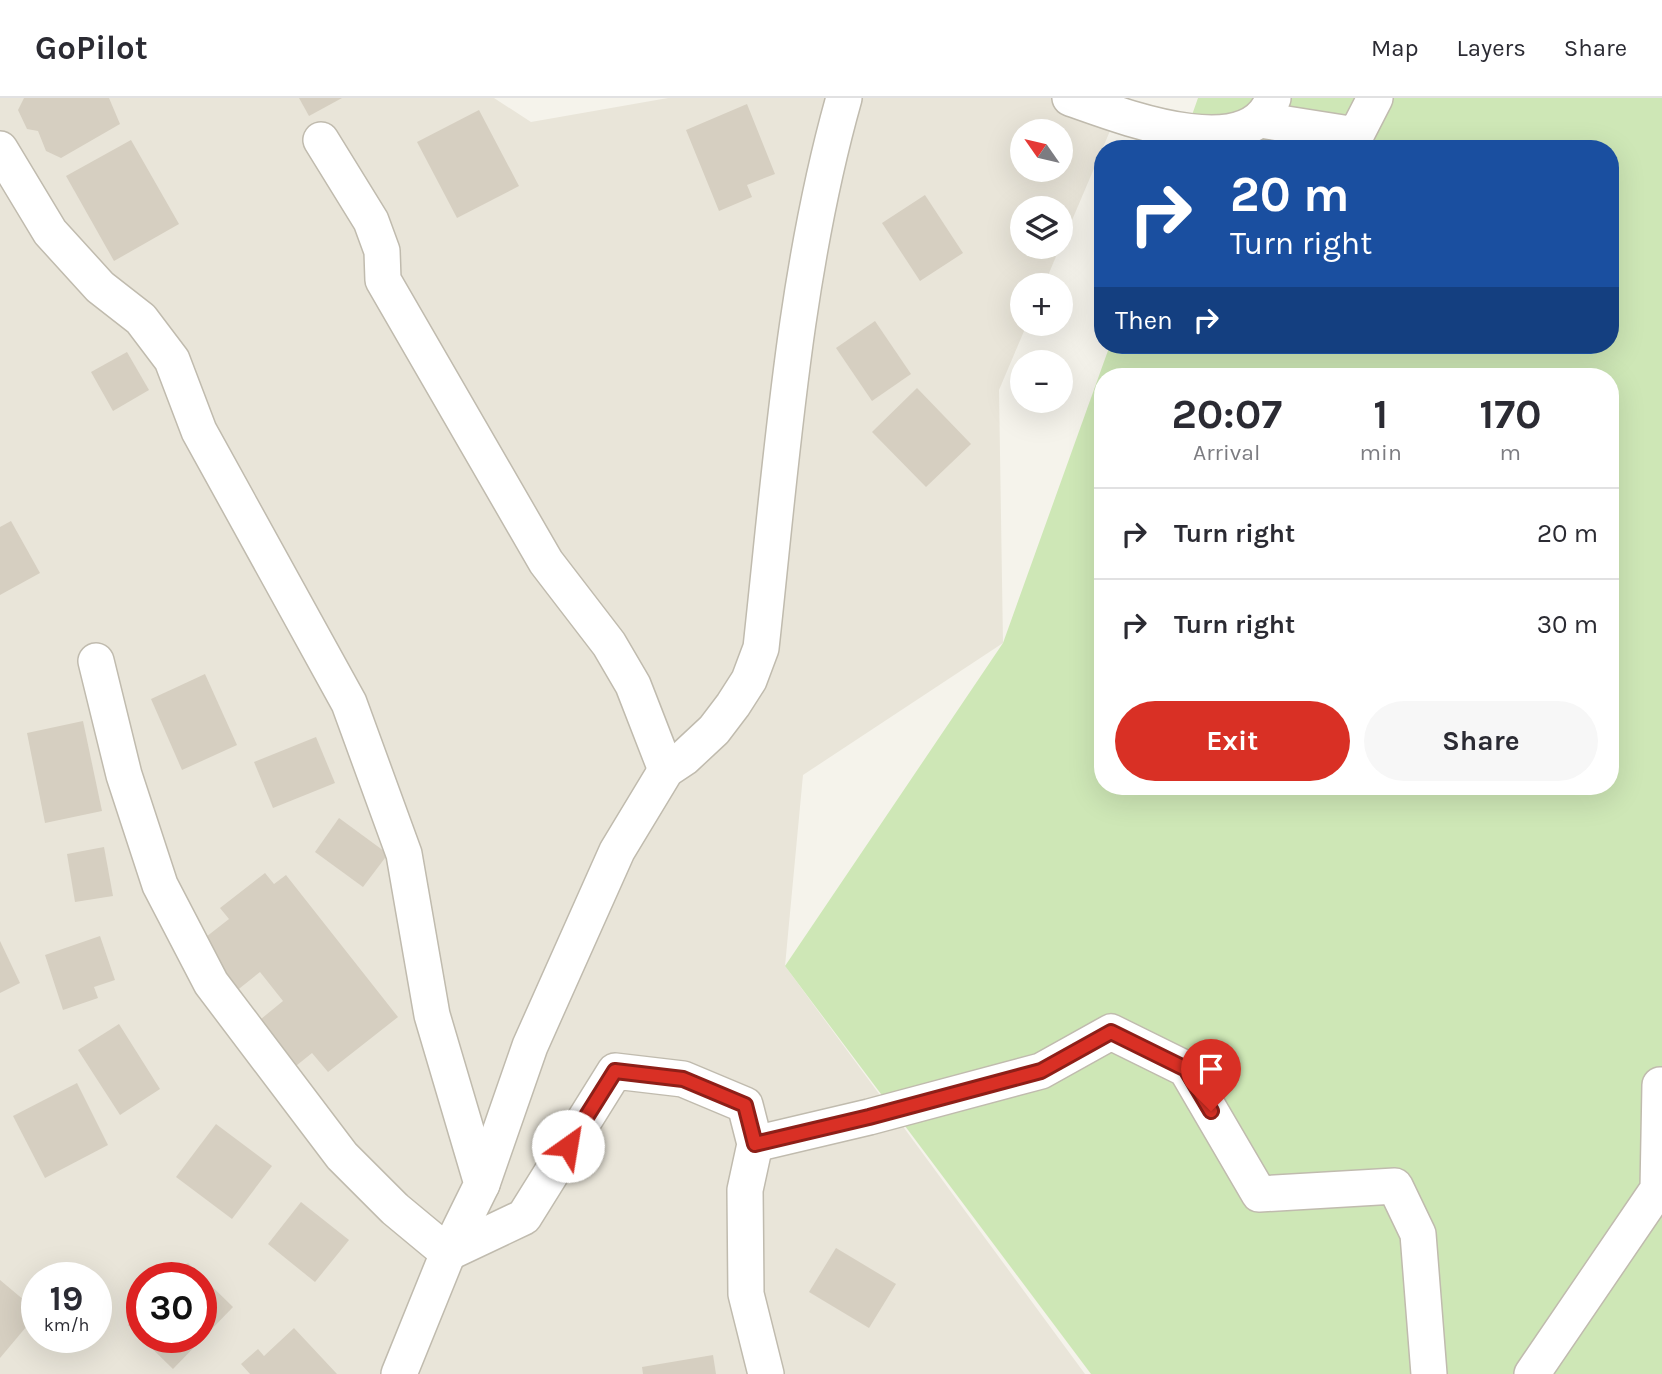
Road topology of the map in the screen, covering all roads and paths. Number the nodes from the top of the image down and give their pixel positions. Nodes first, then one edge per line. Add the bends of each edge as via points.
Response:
1 (844, 98) edge
2 (1070, 98) edge
3 (1375, 98) edge
4 (1267, 109) edge
5 (321, 140) dead end
6 (0, 149) edge
7 (96, 661) dead end
8 (666, 770) junction
9 (1660, 1085) dead end
10 (755, 1144) junction
11 (481, 1184) junction
12 (448, 1254) junction
13 (399, 1374) edge
14 (766, 1374) edge
15 (1429, 1374) edge
16 (1532, 1374) edge

1 - 8 street via 818,210 793,358 761,648 749,680 714,730
2 - 4 street via 1134,120 1195,133 1240,130
3 - 4 street via 1356,135
5 - 8 street via 372,221 382,251 383,281 546,562 633,685
6 - 11 street via 50,232 100,287 141,319 172,360 199,431 349,703 404,855 432,1015
7 - 12 street via 124,775 160,885 211,983 342,1156
8 - 11 street via 617,851 530,1046
9 - 16 street via 1658,1189
10 - 12 street via 745,1105 683,1079 615,1071 524,1217
10 - 14 street via 745,1190 746,1294
10 - 15 street via 1041,1071 1111,1032 1186,1069 1259,1194 1395,1186 1418,1234
11 - 12 street
12 - 13 street

